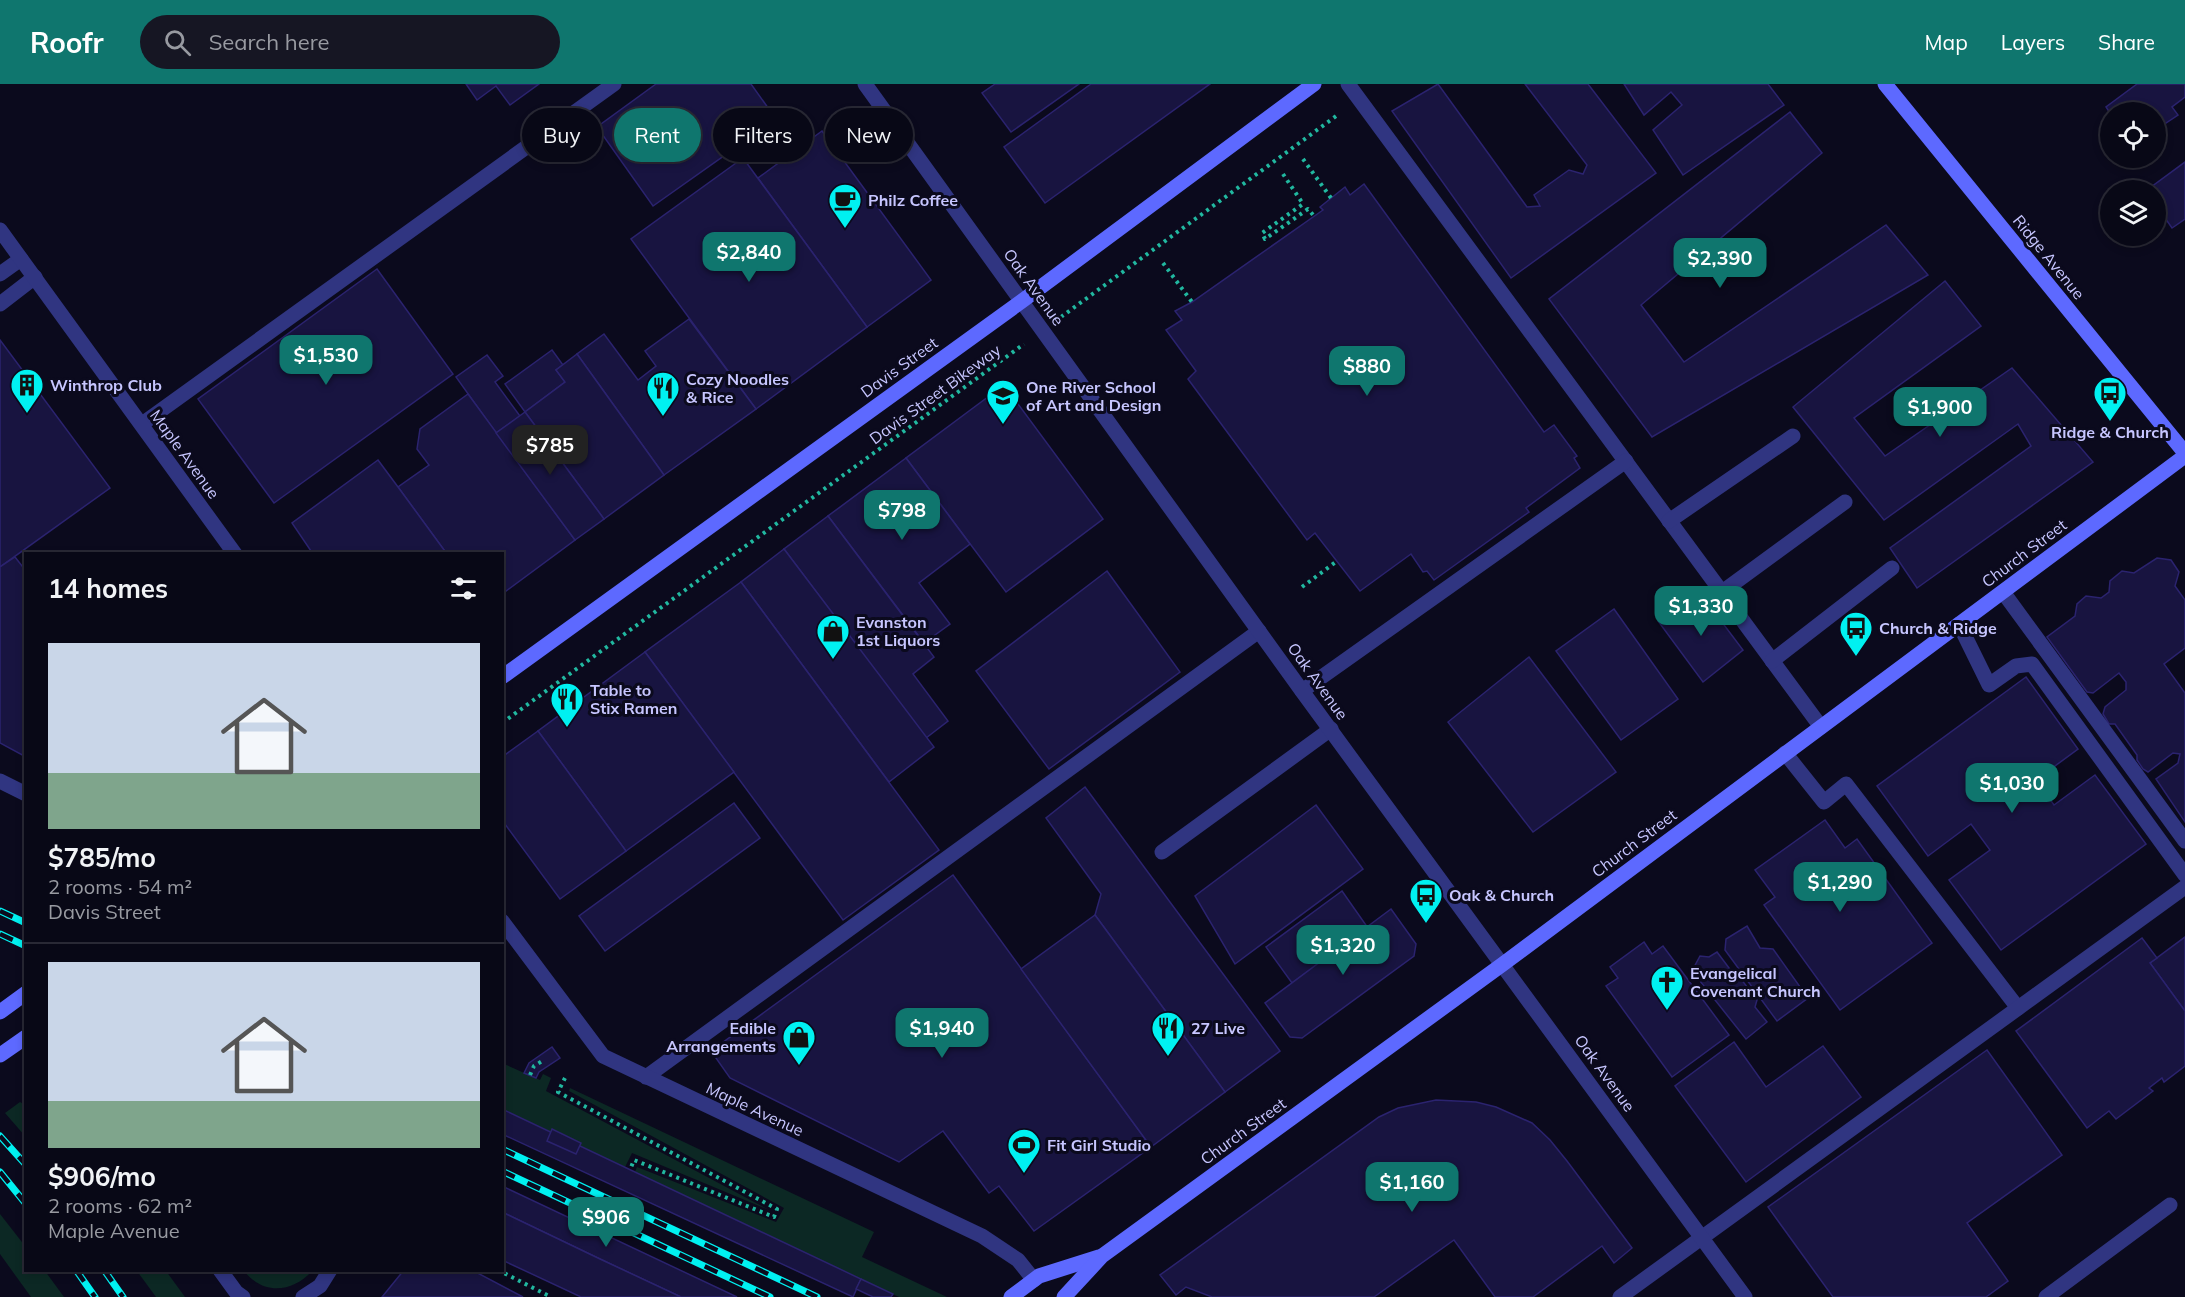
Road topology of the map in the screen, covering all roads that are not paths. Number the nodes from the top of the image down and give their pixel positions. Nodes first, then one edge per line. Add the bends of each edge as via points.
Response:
1 (614, 84) edge
2 (865, 84) edge
3 (1314, 84) edge
4 (1348, 84) edge
5 (1885, 84) edge
6 (0, 230) edge
7 (21, 259) junction
8 (0, 274) edge
9 (34, 277) junction
10 (1022, 301) junction
11 (0, 304) edge
12 (142, 424) junction
13 (1793, 436) dead end
14 (2185, 455) edge
15 (1626, 461) junction
16 (1845, 502) dead end
17 (1669, 521) junction
18 (234, 552) edge
19 (1892, 568) dead end
20 (1722, 592) junction
21 (2003, 592) junction
22 (1959, 624) junction
23 (1259, 630) junction
24 (1772, 661) junction
25 (504, 676) edge
26 (1302, 691) junction
27 (1821, 727) junction
28 (1331, 729) junction
29 (1785, 753) junction
30 (0, 781) edge
31 (24, 793) edge
32 (2185, 841) edge
33 (1162, 852) dead end
34 (2185, 875) edge
35 (2185, 887) edge
36 (504, 924) edge
37 (1503, 964) junction
38 (24, 998) edge
39 (2018, 1008) junction
40 (0, 1012) edge
41 (24, 1038) edge
42 (0, 1055) edge
43 (646, 1077) junction
44 (2170, 1205) dead end
45 (1701, 1238) junction
46 (1102, 1256) junction
47 (221, 1272) edge
48 (329, 1272) edge
49 (1034, 1280) junction
50 (243, 1297) edge
51 (303, 1297) edge
52 (1011, 1297) edge
53 (1064, 1297) edge
54 (1620, 1297) edge
55 (1745, 1297) edge
56 (2046, 1297) edge

1 - 12 street
2 - 10 street, Oak Avenue
3 - 10 main road, Davis Street
4 - 15 street
5 - 14 main road, Ridge Avenue
6 - 7 street, Maple Avenue
7 - 8 street
7 - 9 street, Maple Avenue
9 - 11 street
9 - 12 street, Maple Avenue
10 - 23 street, Oak Avenue
10 - 25 main road, Davis Street
12 - 18 street, Maple Avenue
13 - 17 street
14 - 21 main road, Church Street
15 - 17 street
15 - 26 street
16 - 20 street
17 - 20 street
19 - 24 street
20 - 24 street
21 - 22 main road, Church Street
21 - 32 street
22 - 27 main road, Church Street
22 - 34 street via 1989,685 2016,666 2032,664
23 - 26 street, Oak Avenue
23 - 43 street
24 - 27 street
26 - 28 street, Oak Avenue
27 - 29 main road, Church Street
28 - 33 street
28 - 37 street, Oak Avenue
29 - 37 main road, Church Street
29 - 39 street via 1824,802 1846,784
30 - 31 street
35 - 39 street
36 - 43 street, Maple Avenue via 603,1056
37 - 45 street, Oak Avenue
37 - 46 main road, Church Street
38 - 40 main road
39 - 45 street
41 - 42 main road
43 - 49 street, Maple Avenue via 982,1236 1018,1260
44 - 56 street
45 - 54 street
45 - 55 street, Oak Avenue
46 - 49 main road, Church Street
46 - 53 main road, Church Street
47 - 50 street
48 - 51 street via 320,1286
49 - 52 main road, Church Street

